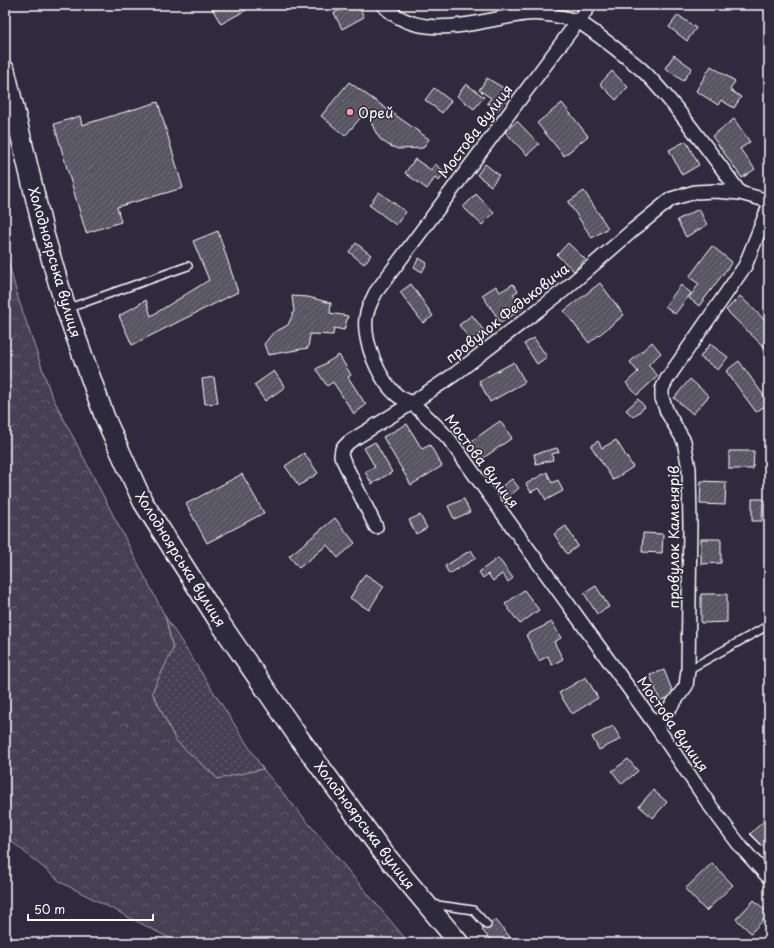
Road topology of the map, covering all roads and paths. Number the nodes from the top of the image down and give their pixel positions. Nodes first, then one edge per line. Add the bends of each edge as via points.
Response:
1 (384, 5) edge
2 (590, 5) edge
3 (577, 21) junction
4 (5, 70) edge
5 (740, 193) junction
6 (769, 201) edge
7 (769, 206) edge
8 (188, 266) dead end
9 (66, 309) junction
10 (412, 404) junction
11 (376, 527) dead end
12 (769, 625) edge
13 (688, 670) junction
14 (656, 726) junction
15 (769, 878) edge
16 (427, 904) junction
17 (487, 925) dead end
18 (459, 943) edge

1 - 3 street via 390,12 408,22 424,27 484,22 526,14 553,15
2 - 3 street, Мостова вулиця
3 - 5 street via 642,70 695,132
3 - 10 street, Мостова вулиця via 380,286 370,304 366,318 366,336 371,355 382,377 397,395
4 - 9 main road, Холодноярська вулиця via 44,234
5 - 6 street, провулок Федьковича
5 - 10 street, провулок Федьковича via 695,192 671,199 563,291
7 - 13 street, провулок Каменярів via 745,266 662,389 667,412 684,442 689,469
8 - 9 lane
9 - 16 main road, Холодноярська вулиця via 105,418 143,502 218,620 297,735 382,851
10 - 11 street, провулок Федьковича via 349,442 342,449 344,463
10 - 14 street, Мостова вулиця via 449,439
12 - 13 lane
13 - 14 street, провулок Каменярів via 686,686
14 - 15 street, Мостова вулиця via 711,807 741,847
16 - 17 lane via 473,910
16 - 18 main road, Холодноярська вулиця

